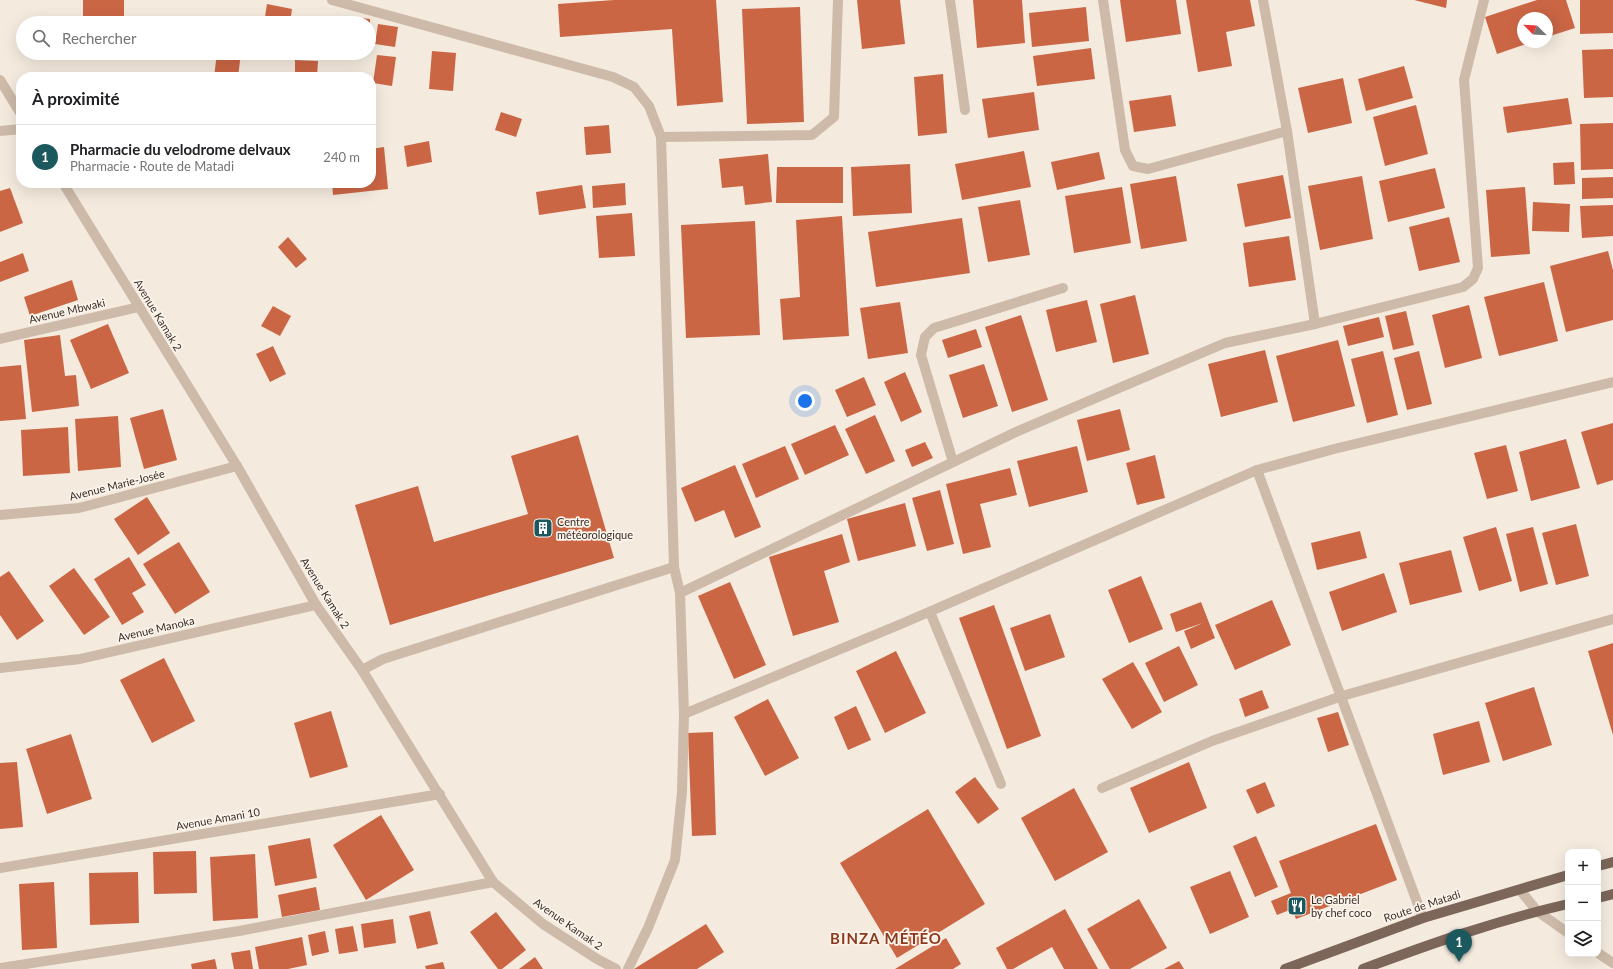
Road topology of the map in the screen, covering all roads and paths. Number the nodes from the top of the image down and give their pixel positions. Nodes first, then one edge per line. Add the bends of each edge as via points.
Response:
1 (332, 0) edge
2 (838, 0) edge
3 (950, 0) edge
4 (1103, 0) edge
5 (1263, 0) edge
6 (1484, 0) edge
7 (358, 4) edge
8 (0, 80) edge
9 (16, 106) edge
10 (965, 110) dead end
11 (16, 129) edge
12 (0, 131) edge
13 (1287, 132) junction
14 (661, 137) junction
15 (66, 188) edge
16 (1063, 288) dead end
17 (139, 307) junction
18 (1315, 324) junction
19 (0, 339) edge
20 (1613, 382) edge
21 (953, 462) junction
22 (237, 466) junction
23 (1257, 470) junction
24 (0, 515) edge
25 (674, 568) junction
26 (680, 593) junction
27 (316, 605) junction
28 (930, 612) junction
29 (1613, 619) edge
30 (0, 668) edge
31 (362, 670) junction
32 (1342, 696) junction
33 (684, 714) junction
34 (1001, 784) dead end
35 (1102, 788) dead end
36 (440, 794) junction
37 (1613, 862) edge
38 (1601, 865) edge
39 (0, 868) edge
40 (1565, 876) edge
41 (493, 882) junction
42 (1520, 890) junction
43 (1613, 894) edge
44 (1601, 897) edge
45 (1565, 905) edge
46 (1537, 911) junction
47 (1423, 918) junction
48 (1565, 931) edge
49 (1601, 955) edge
50 (1613, 963) edge
51 (0, 968) edge
52 (616, 969) edge
53 (628, 969) edge
54 (1285, 969) edge
55 (1363, 969) edge

1 - 7 street
2 - 14 street via 834,117 812,135
3 - 10 street
4 - 13 street via 1125,150 1133,166 1148,169
5 - 13 street
6 - 18 street via 1464,80 1478,268 1473,279 1463,287
7 - 14 street via 613,77 634,87 639,93 649,106
8 - 9 street
11 - 12 street
13 - 18 street
14 - 25 street
15 - 17 street, Avenue Kamak 2
16 - 21 street via 934,328 925,337 921,355
17 - 19 street, Avenue Mbwaki
17 - 22 street, Avenue Kamak 2
18 - 21 street via 1225,343 1016,432
20 - 23 street via 1334,448
21 - 26 street
22 - 24 street, Avenue Marie-Josée via 79,508
22 - 27 street, Avenue Kamak 2
23 - 28 street
23 - 32 street
25 - 26 street
25 - 31 street via 383,659
26 - 33 street
27 - 30 street, Avenue Manoka via 80,659
27 - 31 street, Avenue Kamak 2
28 - 33 street
28 - 34 street
29 - 32 street
31 - 36 street, Avenue Kamak 2
32 - 35 street via 1212,741
32 - 47 street
33 - 53 street via 682,792 674,860 648,928
36 - 39 street, Avenue Amani 10
36 - 41 street, Avenue Kamak 2
37 - 38 main road
40 - 42 main road, Route de Matadi
41 - 51 street via 239,931
41 - 52 street, Avenue Kamak 2 via 542,924 597,960
42 - 46 street
42 - 47 main road, Route de Matadi
43 - 44 main road
45 - 46 main road
46 - 48 street
46 - 55 main road via 1430,944
47 - 54 main road, Route de Matadi
49 - 50 street

